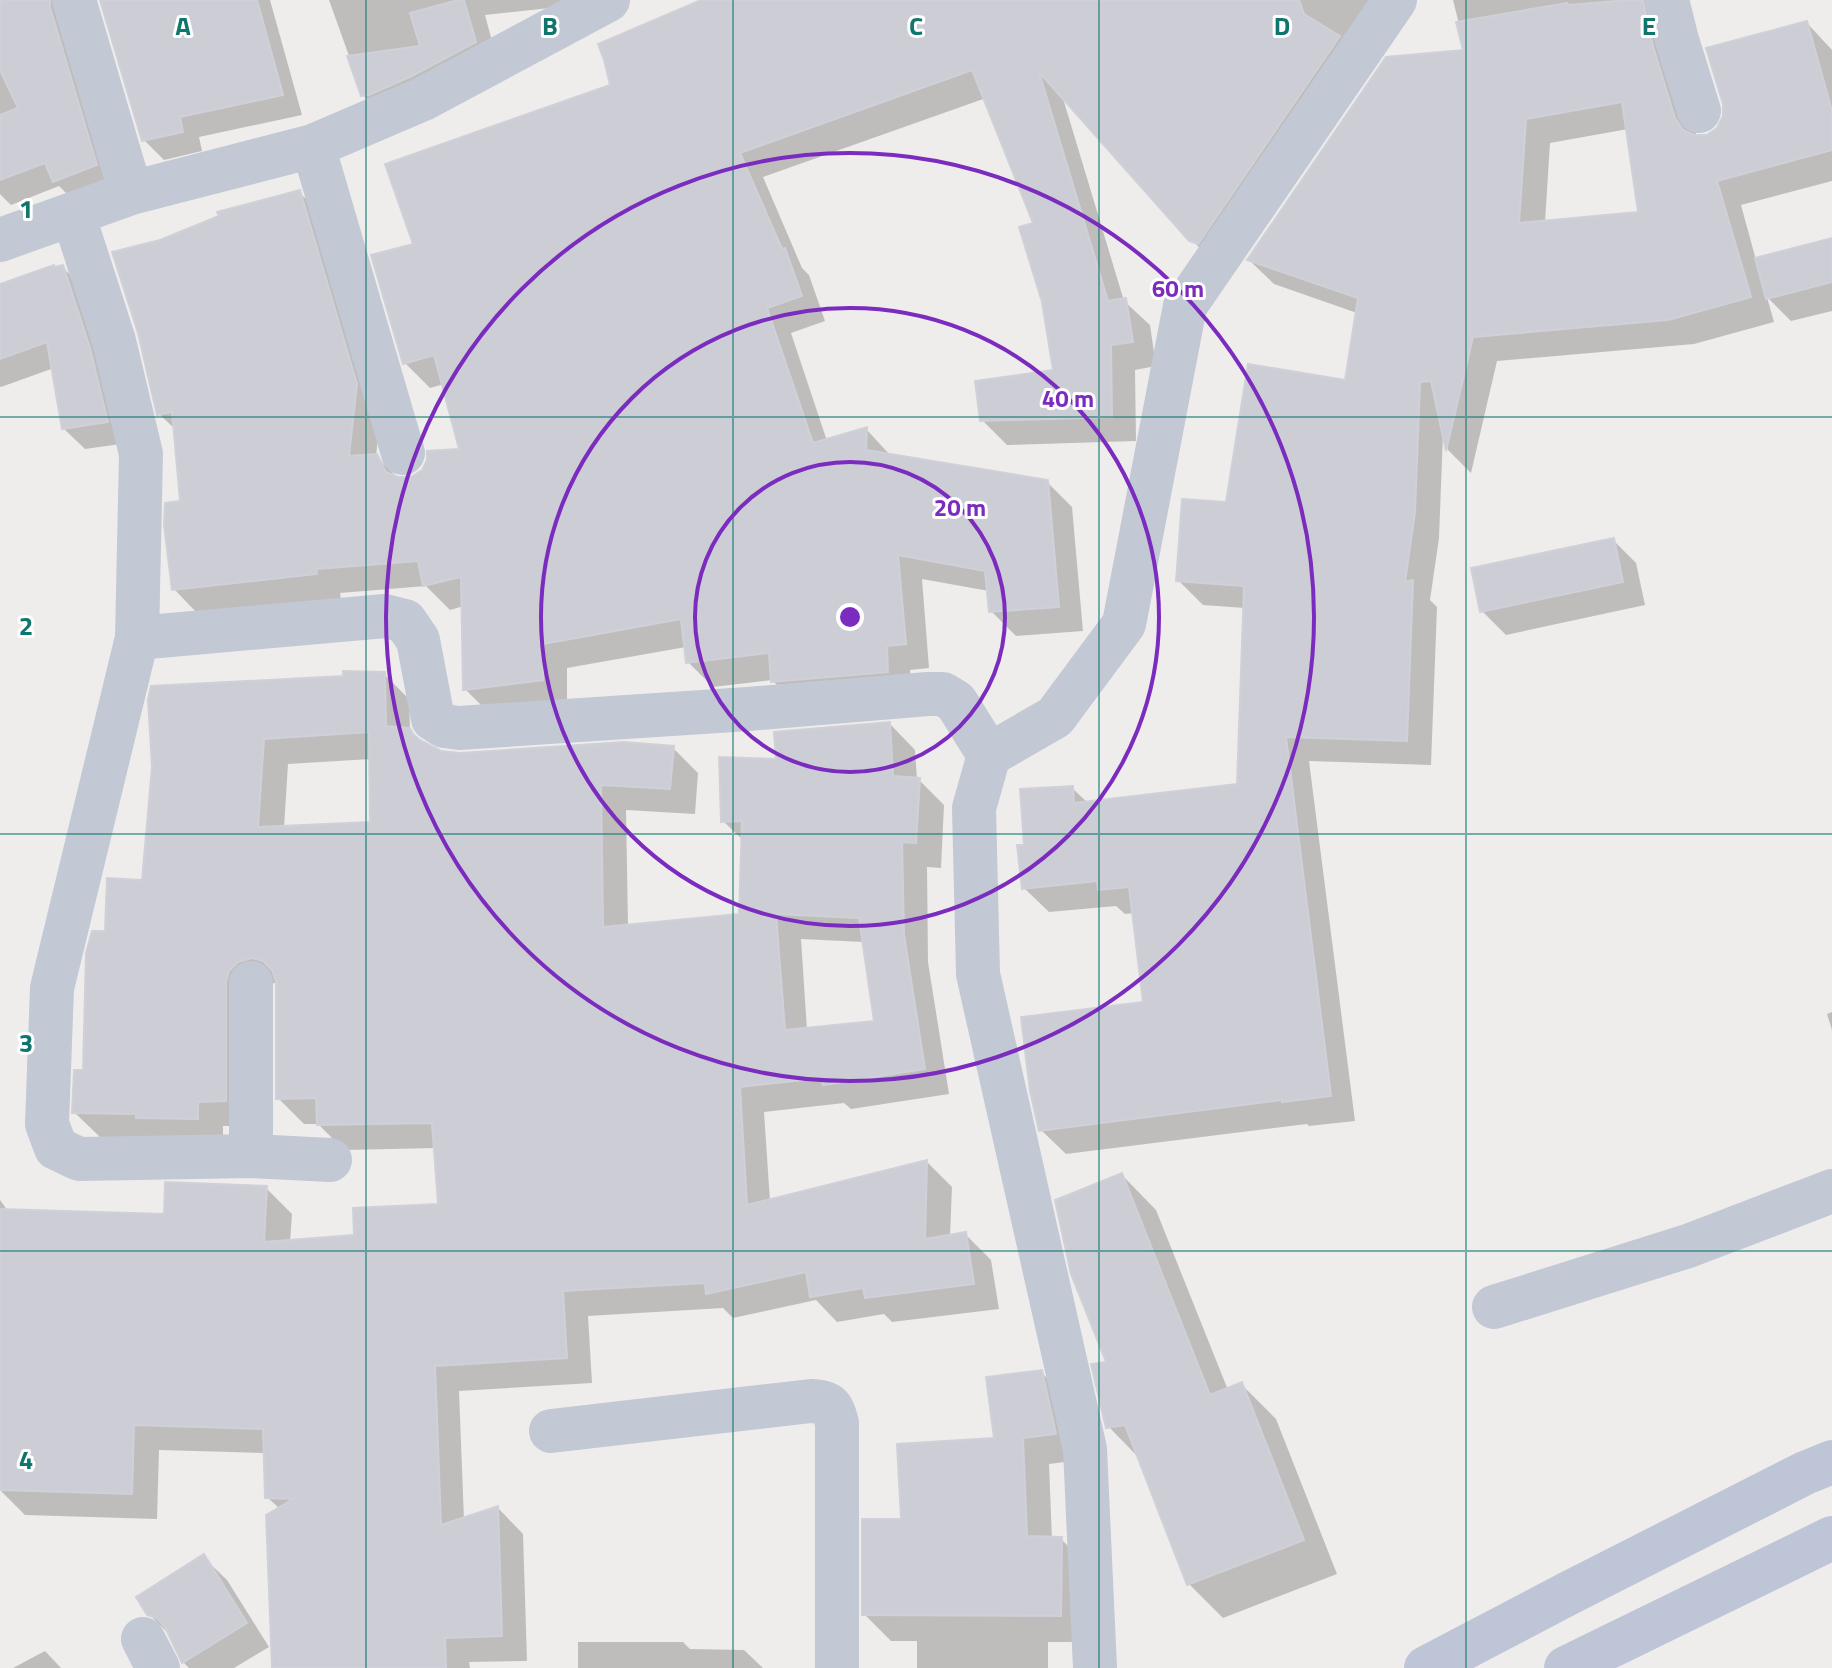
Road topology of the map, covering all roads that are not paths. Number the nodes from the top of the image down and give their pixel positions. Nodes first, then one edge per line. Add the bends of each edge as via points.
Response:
1 (74, 0) edge
2 (606, 0) edge
3 (1395, 0) edge
4 (1667, 0) edge
5 (1699, 111) dead end
6 (313, 146) junction
7 (131, 193) junction
8 (73, 214) junction
9 (0, 240) edge
10 (403, 453) dead end
11 (137, 638) junction
12 (989, 755) junction
13 (251, 983) dead end
14 (251, 1156) junction
15 (330, 1160) dead end
16 (1832, 1191) edge
17 (1494, 1307) dead end
18 (551, 1431) dead end
19 (1832, 1462) edge
20 (1832, 1538) edge
21 (837, 1668) edge
22 (1095, 1668) edge
23 (1426, 1668) edge
24 (1566, 1668) edge

1 - 7 street
2 - 6 street via 423,99
3 - 12 street via 1185,306 1124,624 1055,717
4 - 5 street
6 - 7 street
6 - 10 street
7 - 8 street
8 - 9 street
8 - 11 street via 114,341 141,454
11 - 12 street via 385,616 405,621 418,640 433,719 444,726 943,694 956,702
11 - 14 street via 52,988 47,1124 56,1148 79,1159
12 - 22 street via 974,808 978,974 1085,1449
13 - 14 street
14 - 15 street
16 - 17 street via 1688,1246
18 - 21 street via 811,1401 833,1408
19 - 23 main road
20 - 24 main road

